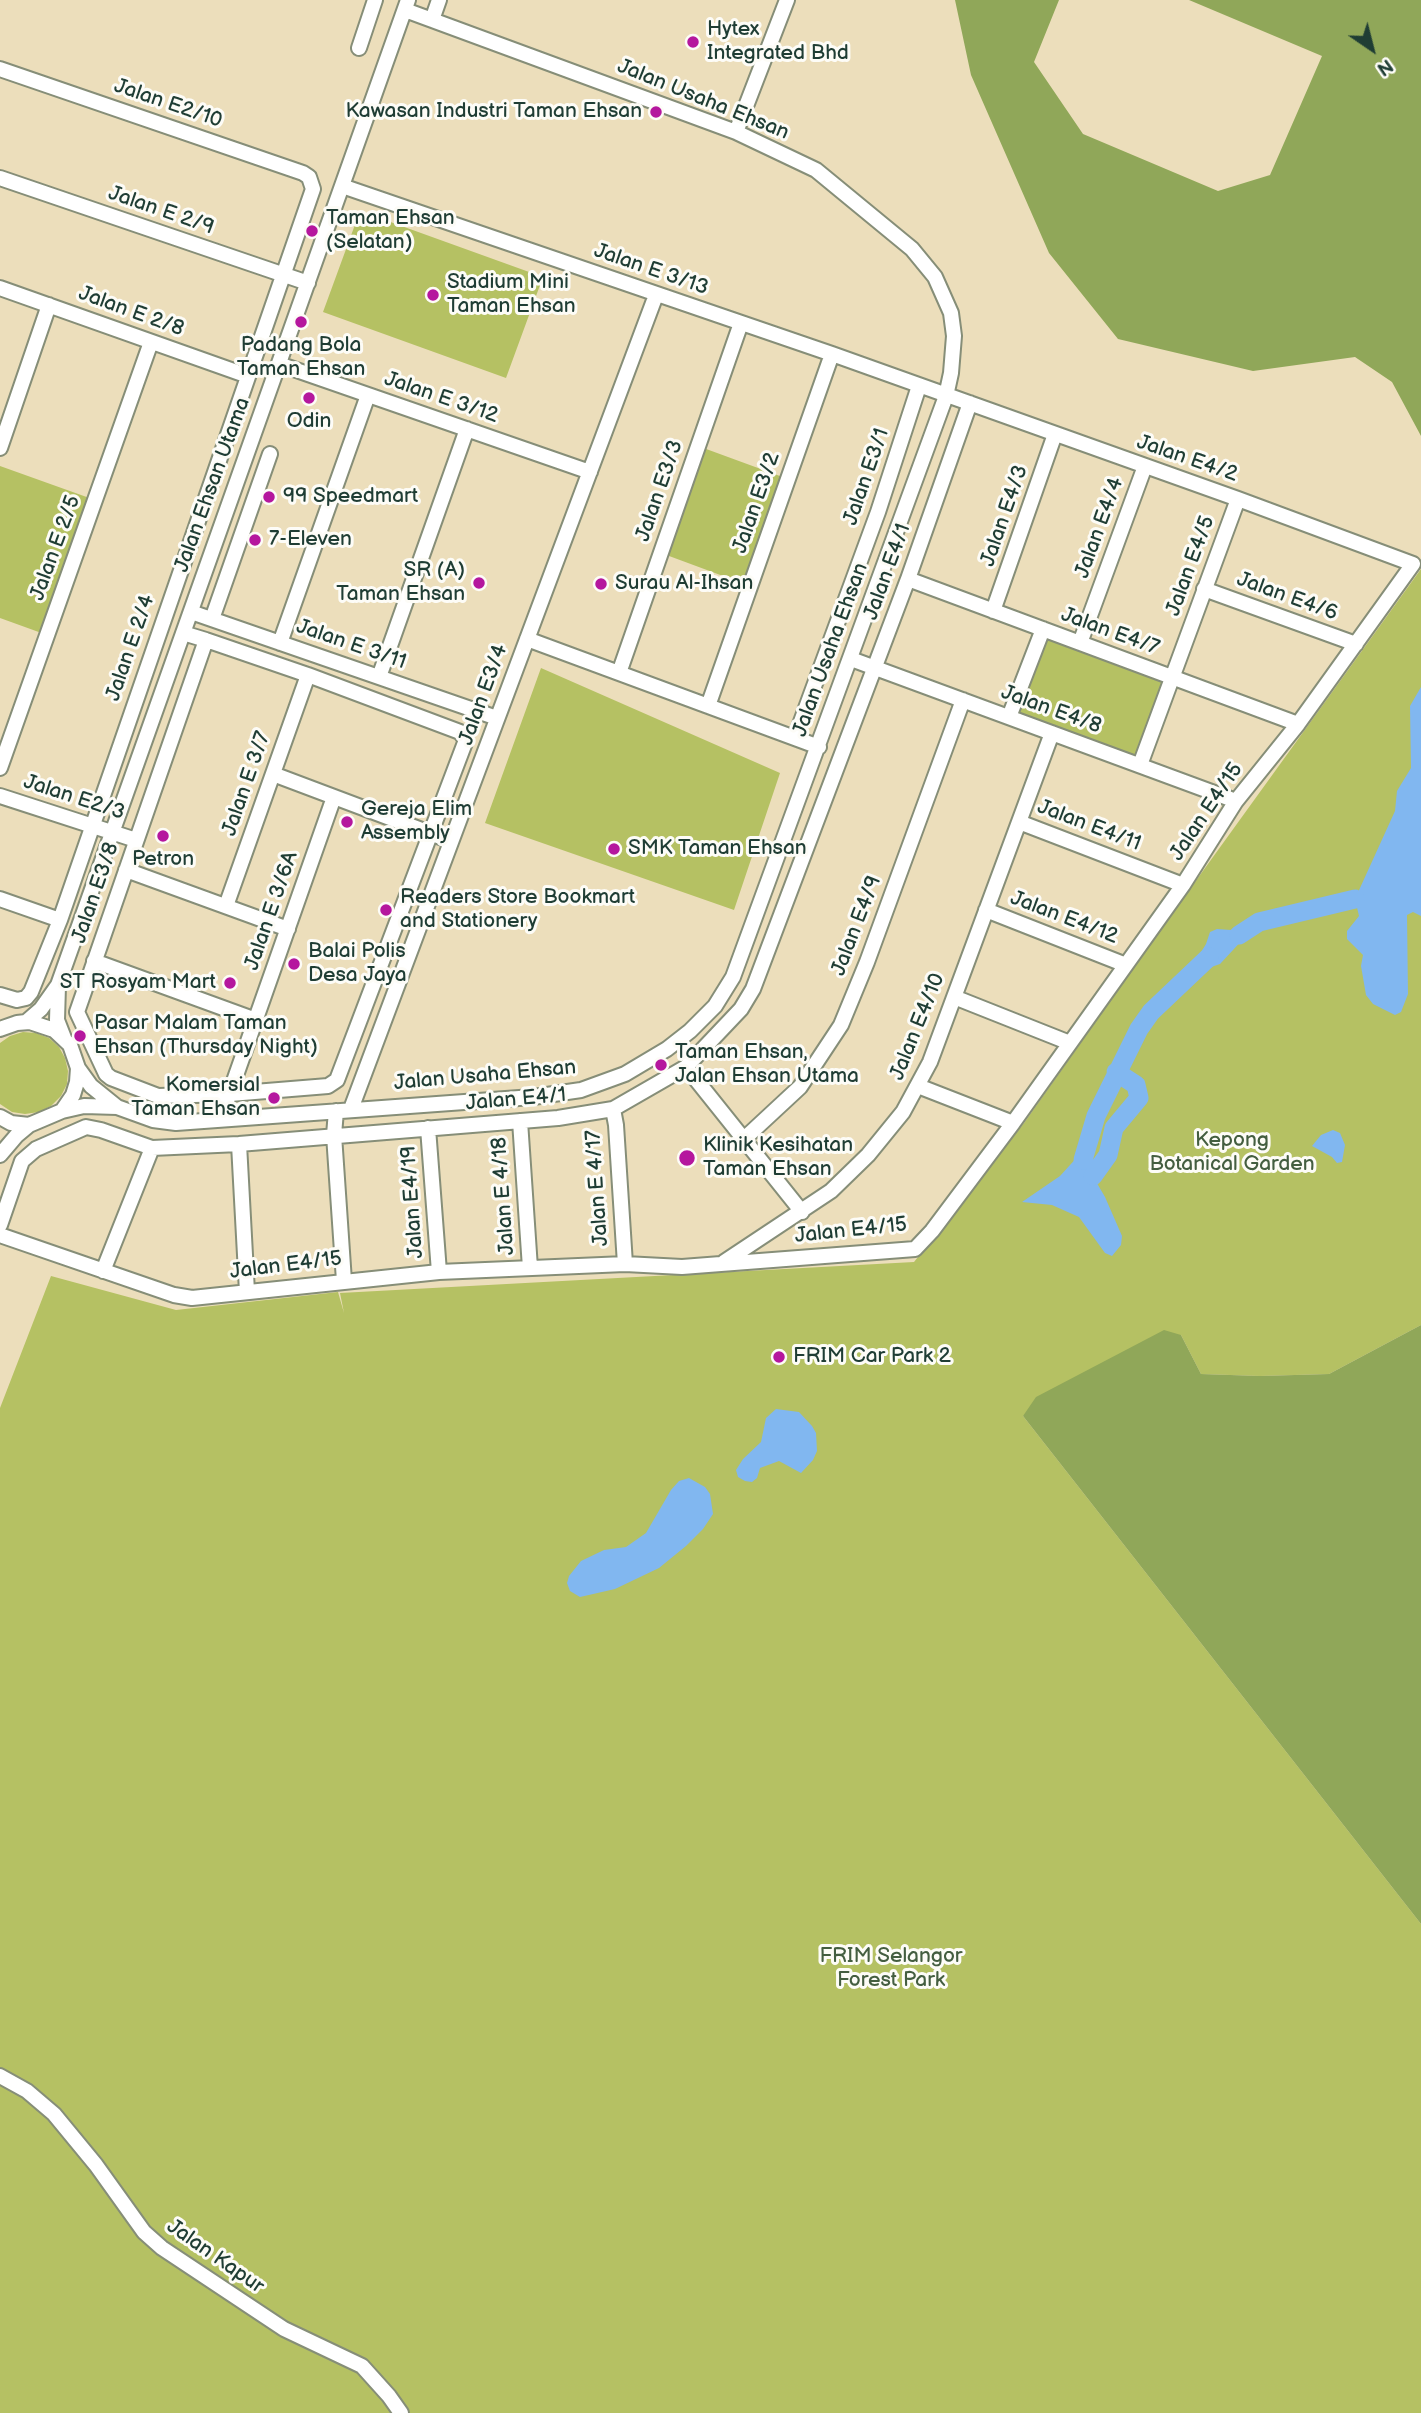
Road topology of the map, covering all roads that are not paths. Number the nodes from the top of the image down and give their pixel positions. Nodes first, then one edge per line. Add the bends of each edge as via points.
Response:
1 (375, 0) edge
2 (439, 0) edge
3 (787, 0) edge
4 (406, 5) edge
5 (432, 20) junction
6 (359, 48) dead end
7 (0, 68) edge
8 (736, 132) junction
9 (0, 178) edge
10 (342, 186) junction
11 (313, 189) joint
12 (284, 275) junction
13 (308, 283) junction
14 (0, 288) edge
15 (656, 295) junction
16 (49, 305) junction
17 (741, 323) junction
18 (151, 342) junction
19 (832, 354) junction
20 (279, 364) junction
21 (248, 376) junction
22 (919, 386) junction
23 (368, 395) junction
24 (946, 396) junction
25 (970, 403) junction
26 (467, 429) junction
27 (1055, 435) junction
28 (0, 449) edge
29 (270, 454) dead end
30 (1145, 466) junction
31 (590, 472) junction
32 (1238, 499) junction
33 (1413, 564) joint
34 (908, 579) junction
35 (1204, 589) junction
36 (993, 611) junction
37 (191, 612) junction
38 (212, 619) junction
39 (1043, 629) junction
40 (183, 633) junction
41 (527, 639) junction
42 (206, 640) junction
43 (280, 643) junction
44 (1080, 643) junction
45 (1356, 644) junction
46 (851, 659) junction
47 (875, 668) junction
48 (619, 673) junction
49 (308, 675) junction
50 (379, 677) junction
51 (1172, 677) junction
52 (963, 701) junction
53 (708, 706) junction
54 (1009, 717) junction
55 (497, 718) junction
56 (1298, 724) junction
57 (1052, 733) junction
58 (795, 738) junction
59 (819, 747) junction
60 (1140, 765) junction
61 (0, 768) edge
62 (273, 774) junction
63 (0, 796) edge
64 (334, 797) junction
65 (1236, 801) junction
66 (1019, 822) junction
67 (91, 826) junction
68 (112, 833) junction
69 (432, 834) junction
70 (136, 840) junction
71 (452, 841) junction
72 (126, 870) junction
73 (1183, 885) junction
74 (0, 899) edge
75 (226, 906) junction
76 (986, 910) junction
77 (60, 920) junction
78 (288, 929) junction
79 (94, 961) junction
80 (1126, 965) junction
81 (733, 977) junction
82 (58, 985) junction
83 (753, 989) junction
84 (0, 995) edge
85 (954, 997) junction
86 (256, 1020) junction
87 (17, 1023) junction
88 (0, 1030) edge
89 (64, 1038) junction
90 (1070, 1043) junction
91 (686, 1067) junction
92 (78, 1068) junction
93 (918, 1086) junction
94 (230, 1094) junction
95 (117, 1107) junction
96 (613, 1109) junction
97 (343, 1110) junction
98 (62, 1111) junction
99 (0, 1116) edge
100 (221, 1118) junction
101 (520, 1121) junction
102 (1013, 1123) junction
103 (29, 1125) junction
104 (428, 1128) junction
105 (334, 1135) junction
106 (744, 1139) junction
107 (239, 1144) junction
108 (152, 1148) junction
109 (0, 1155) edge
110 (802, 1212) junction
111 (0, 1225) edge
112 (0, 1235) edge
113 (625, 1264) junction
114 (721, 1264) junction
115 (530, 1268) junction
116 (103, 1271) junction
117 (439, 1272) junction
118 (344, 1280) junction
119 (247, 1292) junction
120 (0, 2076) edge
121 (401, 2413) edge

1 - 6 street
2 - 5 street
3 - 8 street
4 - 5 street, Jalan Usaha Ehsan
4 - 10 street, Jalan Ehsan Utama
5 - 8 street, Jalan Usaha Ehsan
7 - 11 street, Jalan E2/10 via 303,173
8 - 24 street, Jalan Usaha Ehsan via 816,170 927,266 953,322 954,350
9 - 12 street, Jalan E 2/9
10 - 13 street, Jalan Ehsan Utama
10 - 15 street, Jalan E 3/13
11 - 12 street, Jalan E 2/4
12 - 13 street, Jalan E 2/9
12 - 21 street, Jalan E 2/4
13 - 20 street, Jalan Ehsan Utama
14 - 16 street, Jalan E 2/8
15 - 17 street, Jalan E 3/13
15 - 31 street, Jalan E3/4
16 - 18 street, Jalan E 2/8
16 - 28 street
17 - 19 street, Jalan E 3/13
17 - 48 street, Jalan E3/3
18 - 21 street, Jalan E 2/8
18 - 61 street, Jalan E 2/5
19 - 22 street, Jalan E 3/13
19 - 53 street, Jalan E3/2
20 - 23 street, Jalan E 3/12
20 - 37 street, Jalan Ehsan Utama
21 - 67 street, Jalan E 2/4
22 - 24 street, Jalan E 3/13
22 - 58 street, Jalan E3/1
23 - 26 street, Jalan E 3/12
23 - 43 street
24 - 25 street, Jalan E4/2
24 - 46 street, Jalan Usaha Ehsan
25 - 27 street, Jalan E4/2
25 - 34 street, Jalan E4/1
26 - 31 street, Jalan E 3/12
26 - 50 street
27 - 30 street, Jalan E4/2
27 - 36 street, Jalan E4/3
29 - 38 street
30 - 32 street, Jalan E4/2
30 - 44 street, Jalan E4/4
31 - 41 street, Jalan E3/4
32 - 33 street, Jalan E4/2
32 - 35 street, Jalan E4/5
33 - 45 street, Jalan E4/15
34 - 36 street, Jalan E4/7
34 - 47 street, Jalan E4/1
35 - 45 street, Jalan E4/6
35 - 51 street, Jalan E4/5
36 - 39 street, Jalan E4/7
37 - 38 street, Jalan E 3/11
37 - 40 street, Jalan Ehsan Utama
38 - 43 street, Jalan E 3/11
39 - 44 street, Jalan E4/7
39 - 54 street
40 - 42 street
40 - 68 street, Jalan Ehsan Utama
41 - 48 street
41 - 55 street, Jalan E3/4
42 - 49 street
42 - 70 street, Jalan E3/8
43 - 50 street, Jalan E 3/11
44 - 51 street, Jalan E4/7
45 - 56 street, Jalan E4/15
46 - 47 street, Jalan E4/8
46 - 59 street, Jalan Usaha Ehsan
47 - 52 street, Jalan E4/8
47 - 83 street, Jalan E4/1
48 - 53 street
49 - 62 street, Jalan E 3/7
49 - 69 street via 460,732 466,740
50 - 55 street, Jalan E 3/11
51 - 56 street, Jalan E4/7
51 - 60 street, Jalan E4/5
52 - 54 street, Jalan E4/8
52 - 106 street, Jalan E4/9 via 841,1024 805,1081
53 - 58 street
54 - 57 street, Jalan E4/8
55 - 71 street, Jalan E3/4
56 - 65 street, Jalan E4/15
57 - 60 street, Jalan E4/8
57 - 66 street, Jalan E4/10
58 - 59 street
59 - 81 street, Jalan Usaha Ehsan
60 - 65 street, Jalan E4/8
62 - 64 street
62 - 75 street, Jalan E 3/7
63 - 67 street, Jalan E2/3
64 - 69 street
64 - 78 street, Jalan E 3/6A
65 - 73 street, Jalan E4/15
66 - 73 street, Jalan E4/11
66 - 76 street, Jalan E4/10
67 - 68 street, Jalan E2/3
67 - 77 street, Jalan E 2/4
68 - 70 street, Jalan E2/3
68 - 82 street, Jalan Ehsan Utama
69 - 71 street
69 - 94 street, Jalan E3/8 via 337,1080 328,1086
70 - 72 street, Jalan E3/8
71 - 97 street, Jalan E3/4
72 - 75 street
72 - 79 street, Jalan E3/8
73 - 80 street, Jalan E4/15
74 - 77 street
75 - 78 street
76 - 80 street, Jalan E4/12
76 - 85 street, Jalan E4/10
77 - 84 street, Jalan E 2/4 via 31,992 17,1000
78 - 86 street, Jalan E 3/6A
79 - 86 street
79 - 94 street, Jalan E3/8 via 76,1012 106,1074 158,1096
80 - 90 street, Jalan E4/15
81 - 83 street
81 - 97 street, Jalan Usaha Ehsan via 709,1013 667,1049 625,1074 581,1090
82 - 87 street, Jalan Ehsan Utama via 41,1009 26,1022
82 - 89 street, Jalan Ehsan Utama via 57,1020
83 - 91 street, Jalan E4/1 via 741,1009
85 - 90 street
85 - 93 street, Jalan E4/10
86 - 94 street, Jalan E 3/6A
87 - 88 street, Jalan Ehsan Utama
87 - 89 street via 43,1024
89 - 92 street, Jalan Usaha Ehsan
90 - 102 street, Jalan E4/15
91 - 96 street, Jalan E4/1
91 - 106 street
92 - 95 street, Jalan Usaha Ehsan via 91,1086
92 - 98 street via 73,1095
93 - 102 street
93 - 110 street, Jalan E4/10 via 868,1155
94 - 100 street, Jalan E 3/6A
95 - 98 street, Jalan Usaha Ehsan via 94,1105
95 - 100 street, Jalan Usaha Ehsan via 164,1123
96 - 101 street, Jalan E4/1
96 - 113 street, Jalan E 4/17
97 - 100 street, Jalan Usaha Ehsan
97 - 105 street, Jalan E3/4
98 - 103 street, Jalan Usaha Ehsan
99 - 103 street
101 - 104 street, Jalan E4/1
101 - 115 street, Jalan E 4/18
102 - 114 street, Jalan E4/15 via 915,1249
103 - 109 street
104 - 105 street, Jalan E4/1
104 - 117 street, Jalan E4/19
105 - 107 street, Jalan E4/1
105 - 118 street, Jalan E3/4
106 - 110 street
107 - 108 street, Jalan E4/1
107 - 119 street
108 - 111 street via 86,1127 36,1149 22,1161
108 - 116 street
110 - 114 street, Jalan E4/10
112 - 116 street, Jalan E4/15
113 - 114 street, Jalan E4/15
113 - 115 street, Jalan E4/15
115 - 117 street, Jalan E4/15
116 - 119 street, Jalan E4/15 via 183,1298
117 - 118 street, Jalan E4/15
118 - 119 street, Jalan E4/15
120 - 121 street, Jalan Kapur via 54,2114 144,2232 162,2248 284,2329 362,2366

